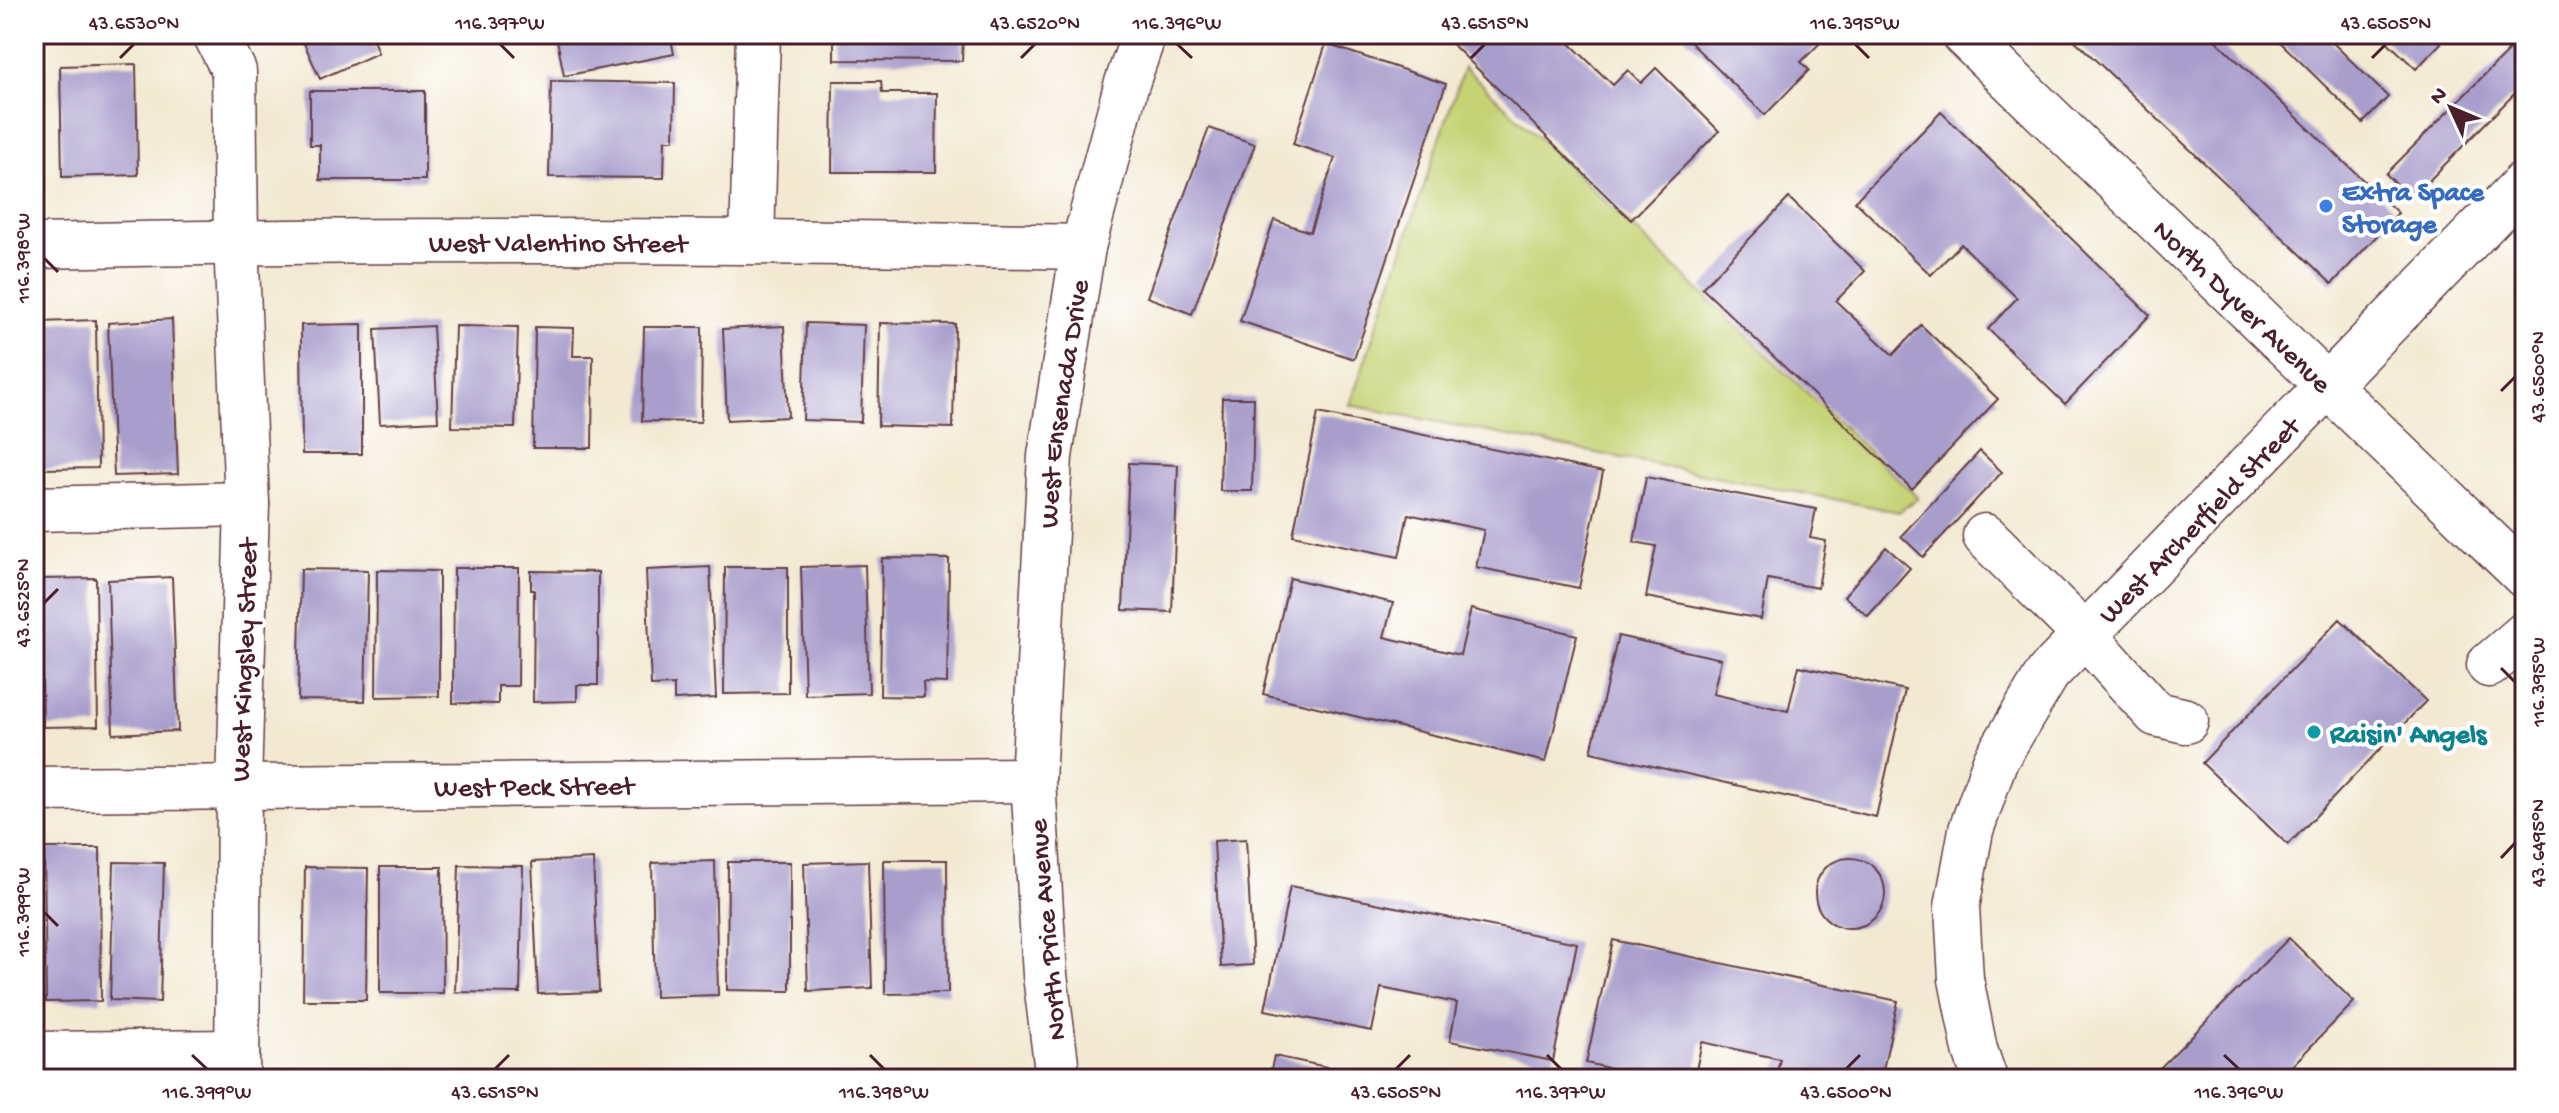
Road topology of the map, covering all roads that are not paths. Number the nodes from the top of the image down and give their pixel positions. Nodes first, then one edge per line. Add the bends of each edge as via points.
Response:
1 (215, 34) edge
2 (758, 34) edge
3 (1144, 34) edge
4 (1963, 34) edge
5 (2525, 182) edge
6 (236, 241) junction
7 (752, 241) junction
8 (34, 246) edge
9 (1083, 247) junction
10 (2328, 387) junction
11 (247, 504) junction
12 (34, 509) edge
13 (1985, 536) dead end
14 (2525, 576) edge
15 (2525, 634) edge
16 (2085, 635) junction
17 (2489, 665) dead end
18 (2186, 721) dead end
19 (1033, 780) junction
20 (239, 787) junction
21 (34, 789) edge
22 (34, 1054) edge
23 (237, 1066) edge
24 (1058, 1079) edge
25 (1985, 1079) edge

1 - 6 street, West Kingsley Street via 234,71
2 - 7 street
3 - 9 street, West Ensenada Drive
4 - 10 street, North Dyver Avenue
5 - 10 street, West Archerfield Street
6 - 7 street, West Valentino Street
6 - 8 street, West Valentino Street
6 - 11 street, West Kingsley Street
7 - 9 street, West Valentino Street
9 - 19 street, West Ensenada Drive via 1050,456
10 - 14 street, North Dyver Avenue
10 - 16 street, West Archerfield Street
11 - 12 street
11 - 20 street, West Kingsley Street
13 - 16 street
15 - 17 street
16 - 18 street via 2156,714
16 - 25 street, West Archerfield Street via 2048,673 1995,761 1971,830 1957,907 1961,979
19 - 20 street, West Peck Street
19 - 24 street, North Price Avenue via 1045,975
20 - 21 street, West Peck Street
20 - 23 street, West Kingsley Street
22 - 23 street

